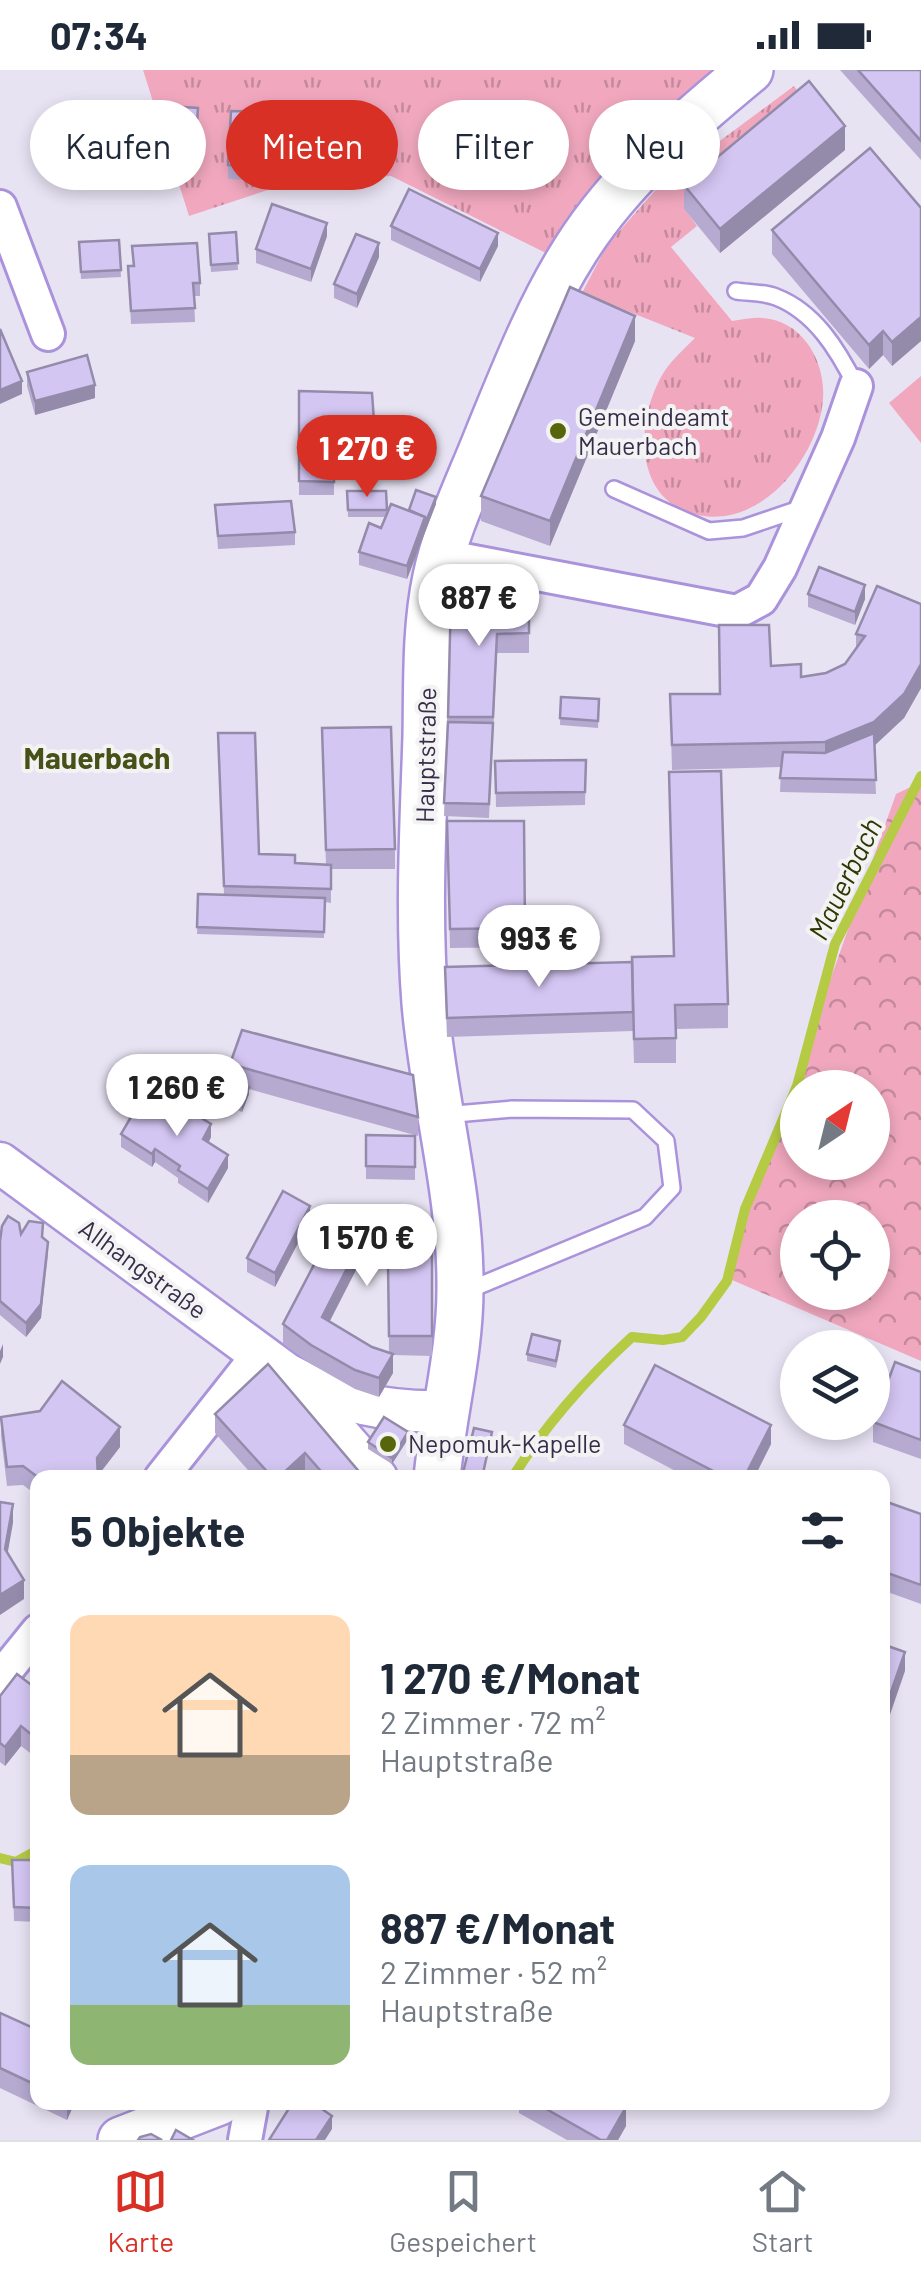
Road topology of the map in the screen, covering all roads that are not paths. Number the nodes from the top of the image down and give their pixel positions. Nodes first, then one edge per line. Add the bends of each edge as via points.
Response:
1 (750, 70) edge
2 (0, 207) edge
3 (736, 291) dead end
4 (48, 334) dead end
5 (856, 386) joint
6 (614, 489) dead end
7 (808, 507) junction
8 (442, 556) junction
9 (440, 1115) junction
10 (0, 1163) edge
11 (460, 1294) junction
12 (273, 1364) junction
13 (446, 1411) junction
14 (170, 1470) edge
15 (370, 1470) edge
16 (438, 1470) edge
17 (30, 1642) edge
18 (0, 1678) edge
19 (198, 2110) edge
20 (251, 2110) edge
21 (121, 2140) edge
22 (245, 2140) edge

1 - 8 main road, Hauptstraße via 636,173 576,248 533,330
2 - 4 street
3 - 5 lane via 774,296 807,315 838,351
5 - 7 street
6 - 7 lane via 709,531 743,528
7 - 8 street via 761,599 737,612
8 - 9 main road, Hauptstraße via 428,648 423,956
9 - 11 main road, Hauptstraße via 456,1199
9 - 11 lane via 633,1110 666,1141 672,1188 645,1218
10 - 12 street, Allhangstraße
11 - 13 main road, Hauptstraße
12 - 13 street, Allhangstraße via 357,1404
12 - 14 street
12 - 15 street, Allhangstraße
13 - 16 main road, Hauptstraße
17 - 18 street
19 - 21 main road
20 - 22 street

